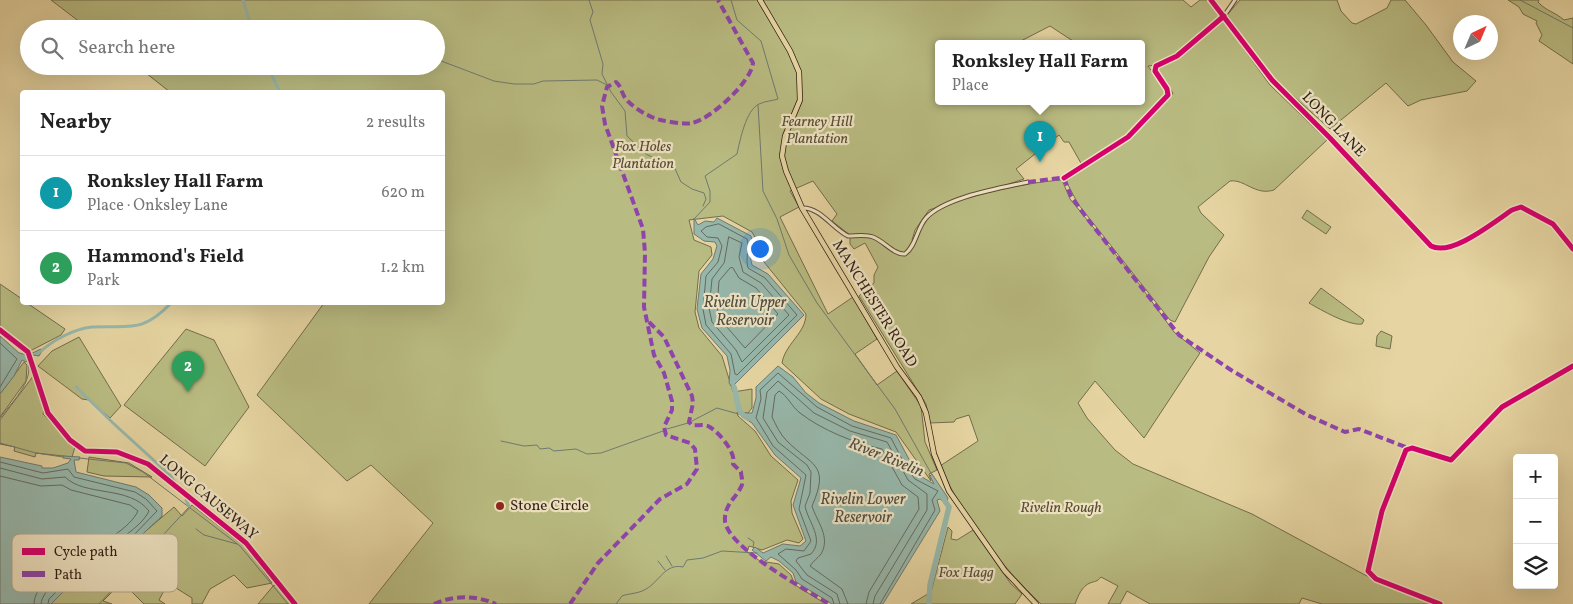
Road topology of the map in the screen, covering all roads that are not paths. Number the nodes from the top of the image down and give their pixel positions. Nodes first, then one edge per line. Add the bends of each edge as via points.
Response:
1 (760, 0) edge
2 (1211, 0) edge
3 (1235, 0) edge
4 (1224, 16) junction
5 (1028, 182) dead end
6 (802, 208) junction
7 (1573, 248) edge
8 (0, 330) edge
9 (1573, 366) edge
10 (295, 604) edge
11 (1036, 604) edge
12 (1440, 604) edge

1 - 6 main road, MANCHESTER ROAD via 799,72 800,100 785,136 782,156
2 - 4 street, LONG LANE
3 - 4 street
4 - 7 street, LONG LANE via 1272,80 1431,246 1440,249 1454,247 1522,207 1553,224
5 - 6 street via 954,201 937,210 925,219 906,254 869,236 848,236 829,220
6 - 11 main road, MANCHESTER ROAD via 821,244 919,398 926,413 939,471 949,491 999,564
8 - 10 street, LONG CAUSEWAY via 33,359 39,390 48,413 70,440 88,451 117,452 148,464 246,543
9 - 12 street via 1502,407 1451,460 1408,448 1382,511 1369,574

